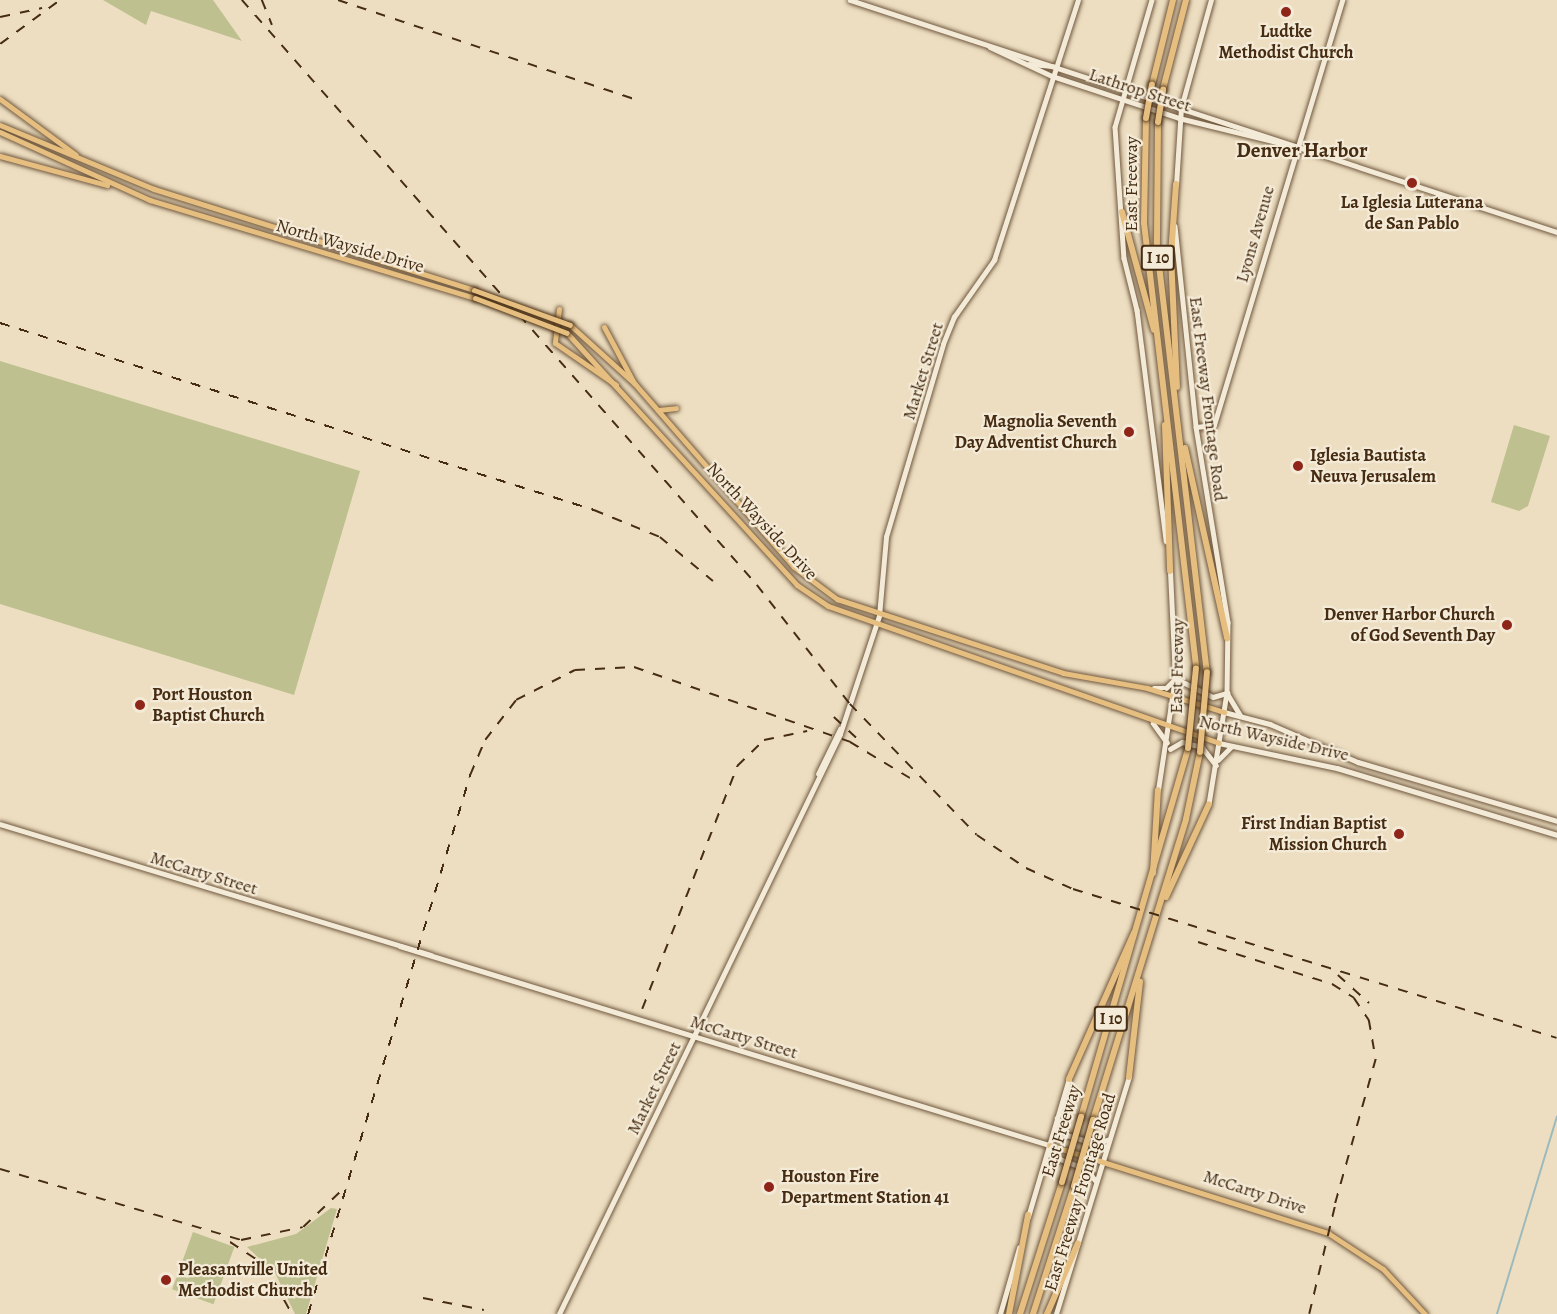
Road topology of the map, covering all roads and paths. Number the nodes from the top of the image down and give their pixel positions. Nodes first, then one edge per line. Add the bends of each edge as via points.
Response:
1 (850, 0) edge
2 (1078, 0) edge
3 (1152, 0) edge
4 (1173, 0) edge
5 (1186, 0) edge
6 (1211, 0) edge
7 (1342, 0) edge
8 (982, 44) junction
9 (1023, 63) junction
10 (1056, 66) junction
11 (1052, 76) junction
12 (1124, 87) junction
13 (1120, 98) junction
14 (0, 99) edge
15 (1181, 108) junction
16 (1179, 118) junction
17 (0, 125) edge
18 (0, 132) edge
19 (1294, 146) junction
20 (0, 156) edge
21 (92, 165) junction
22 (1176, 184) junction
23 (123, 190) junction
24 (1122, 212) junction
25 (1557, 232) edge
26 (559, 309) dead end
27 (604, 327) dead end
28 (1156, 335) junction
29 (635, 384) junction
30 (622, 388) junction
31 (1176, 394) junction
32 (676, 408) dead end
33 (657, 410) junction
34 (1167, 416) junction
35 (1196, 426) junction
36 (1183, 444) junction
37 (1170, 571) junction
38 (879, 616) junction
39 (876, 627) junction
40 (1227, 638) junction
41 (1176, 678) junction
42 (1147, 688) junction
43 (1227, 693) junction
44 (1174, 695) junction
45 (1224, 712) junction
46 (1242, 716) junction
47 (1153, 723) junction
48 (1171, 728) junction
49 (1219, 743) junction
50 (1232, 747) junction
51 (1167, 753) junction
52 (1216, 765) junction
53 (1158, 790) joint
54 (1209, 804) joint
55 (1557, 821) edge
56 (0, 824) edge
57 (1557, 835) edge
58 (1153, 878) junction
59 (1140, 922) junction
60 (1151, 934) junction
61 (1148, 946) junction
62 (694, 1036) junction
63 (1129, 1077) joint
64 (1069, 1079) joint
65 (1057, 1118) junction
66 (1111, 1133) junction
67 (1050, 1145) junction
68 (1102, 1160) junction
69 (1042, 1169) junction
70 (1096, 1182) junction
71 (1029, 1215) junction
72 (1078, 1243) junction
73 (559, 1314) edge
74 (1000, 1314) edge
75 (1010, 1314) edge
76 (1020, 1314) edge
77 (1033, 1314) edge
78 (1047, 1314) edge
79 (1056, 1314) edge
80 (1425, 1314) edge

1 - 8 main road, Lathrop Street
2 - 10 main road, Market Street
3 - 12 main road
4 - 28 highway, East Freeway / I 10, bridge via 1146,118 1143,214
5 - 31 highway, East Freeway / I 10, bridge via 1158,122 1157,248
6 - 15 main road, East Freeway Frontage Road
7 - 19 main road, Lyons Avenue
8 - 9 main road, Lathrop Street
8 - 10 main road, Lathrop Street
9 - 10 main road
9 - 11 main road, Lathrop Street
10 - 11 main road, Market Street
10 - 12 main road, Lathrop Street
11 - 13 main road, Lathrop Street
11 - 38 main road, Market Street via 993,260 954,317 943,344 886,537
12 - 13 main road
12 - 15 main road, Lathrop Street
13 - 16 main road, Lathrop Street
13 - 24 main road via 1115,127
14 - 21 main road
15 - 16 main road, East Freeway Frontage Road
15 - 19 main road, Lathrop Street
16 - 19 main road, Lathrop Street
16 - 22 main road, East Freeway Frontage Road
17 - 21 main road, North Wayside Drive
18 - 23 main road, North Wayside Drive
19 - 25 main road, Lathrop Street
19 - 35 main road, Lyons Avenue via 1214,426
20 - 23 main road
21 - 29 main road, North Wayside Drive, bridge via 528,306 570,325
22 - 31 highway via 1171,256 1180,372
22 - 35 main road, East Freeway Frontage Road via 1177,257
23 - 30 main road, North Wayside Drive, bridge via 529,315 567,333
24 - 28 highway
24 - 37 main road
26 - 30 main road via 555,344
27 - 29 main road
28 - 34 highway, East Freeway / I 10
29 - 33 main road, North Wayside Drive
30 - 39 main road, North Wayside Drive via 797,585 828,606
31 - 36 highway, East Freeway / I 10
32 - 33 main road
33 - 38 main road, North Wayside Drive via 794,567 837,599
34 - 37 highway
34 - 58 highway, East Freeway / I 10, bridge via 1196,668 1188,748
35 - 40 main road, East Freeway Frontage Road
36 - 40 highway via 1191,461
36 - 60 highway, East Freeway / I 10, bridge via 1207,672 1200,752
37 - 41 main road
38 - 39 main road, Market Street
38 - 42 main road, North Wayside Drive via 1063,673
39 - 47 main road, North Wayside Drive via 1039,677
39 - 62 main road, Market Street via 840,729
40 - 43 main road, East Freeway Frontage Road
41 - 42 main road via 1166,688
41 - 43 main road via 1214,697
41 - 44 main road
42 - 44 main road, North Wayside Drive
43 - 45 main road, East Freeway Frontage Road
43 - 46 main road
44 - 45 main road, North Wayside Drive
44 - 48 main road
45 - 46 main road, North Wayside Drive
45 - 49 main road, East Freeway Frontage Road
46 - 55 main road, North Wayside Drive via 1358,762
47 - 48 main road, North Wayside Drive
47 - 51 main road via 1164,733
48 - 49 main road, North Wayside Drive
48 - 51 main road
49 - 50 main road, North Wayside Drive
49 - 52 main road, East Freeway Frontage Road
50 - 52 main road
50 - 57 main road, North Wayside Drive via 1337,768
51 - 52 main road via 1182,742 1208,750
51 - 53 main road
52 - 54 main road, East Freeway Frontage Road
53 - 58 highway
54 - 60 highway
56 - 62 main road, McCarty Street
58 - 59 highway, East Freeway / I 10
59 - 64 highway
59 - 76 highway, East Freeway / I 10, bridge
60 - 61 highway, East Freeway / I 10
61 - 63 highway
61 - 77 highway, East Freeway / I 10, bridge
62 - 67 main road, McCarty Street
62 - 73 main road, Market Street
63 - 66 main road, East Freeway Frontage Road
64 - 65 main road
65 - 66 main road via 1067,1135 1096,1144
65 - 67 main road
66 - 68 main road, East Freeway Frontage Road
67 - 68 main road, McCarty Drive
67 - 69 main road
68 - 70 main road, East Freeway Frontage Road
68 - 80 main road, McCarty Drive via 1328,1233 1383,1269
69 - 70 main road via 1060,1159 1089,1170
69 - 71 main road
70 - 72 main road, East Freeway Frontage Road
71 - 74 main road
71 - 75 highway
72 - 78 highway
72 - 79 main road, East Freeway Frontage Road

